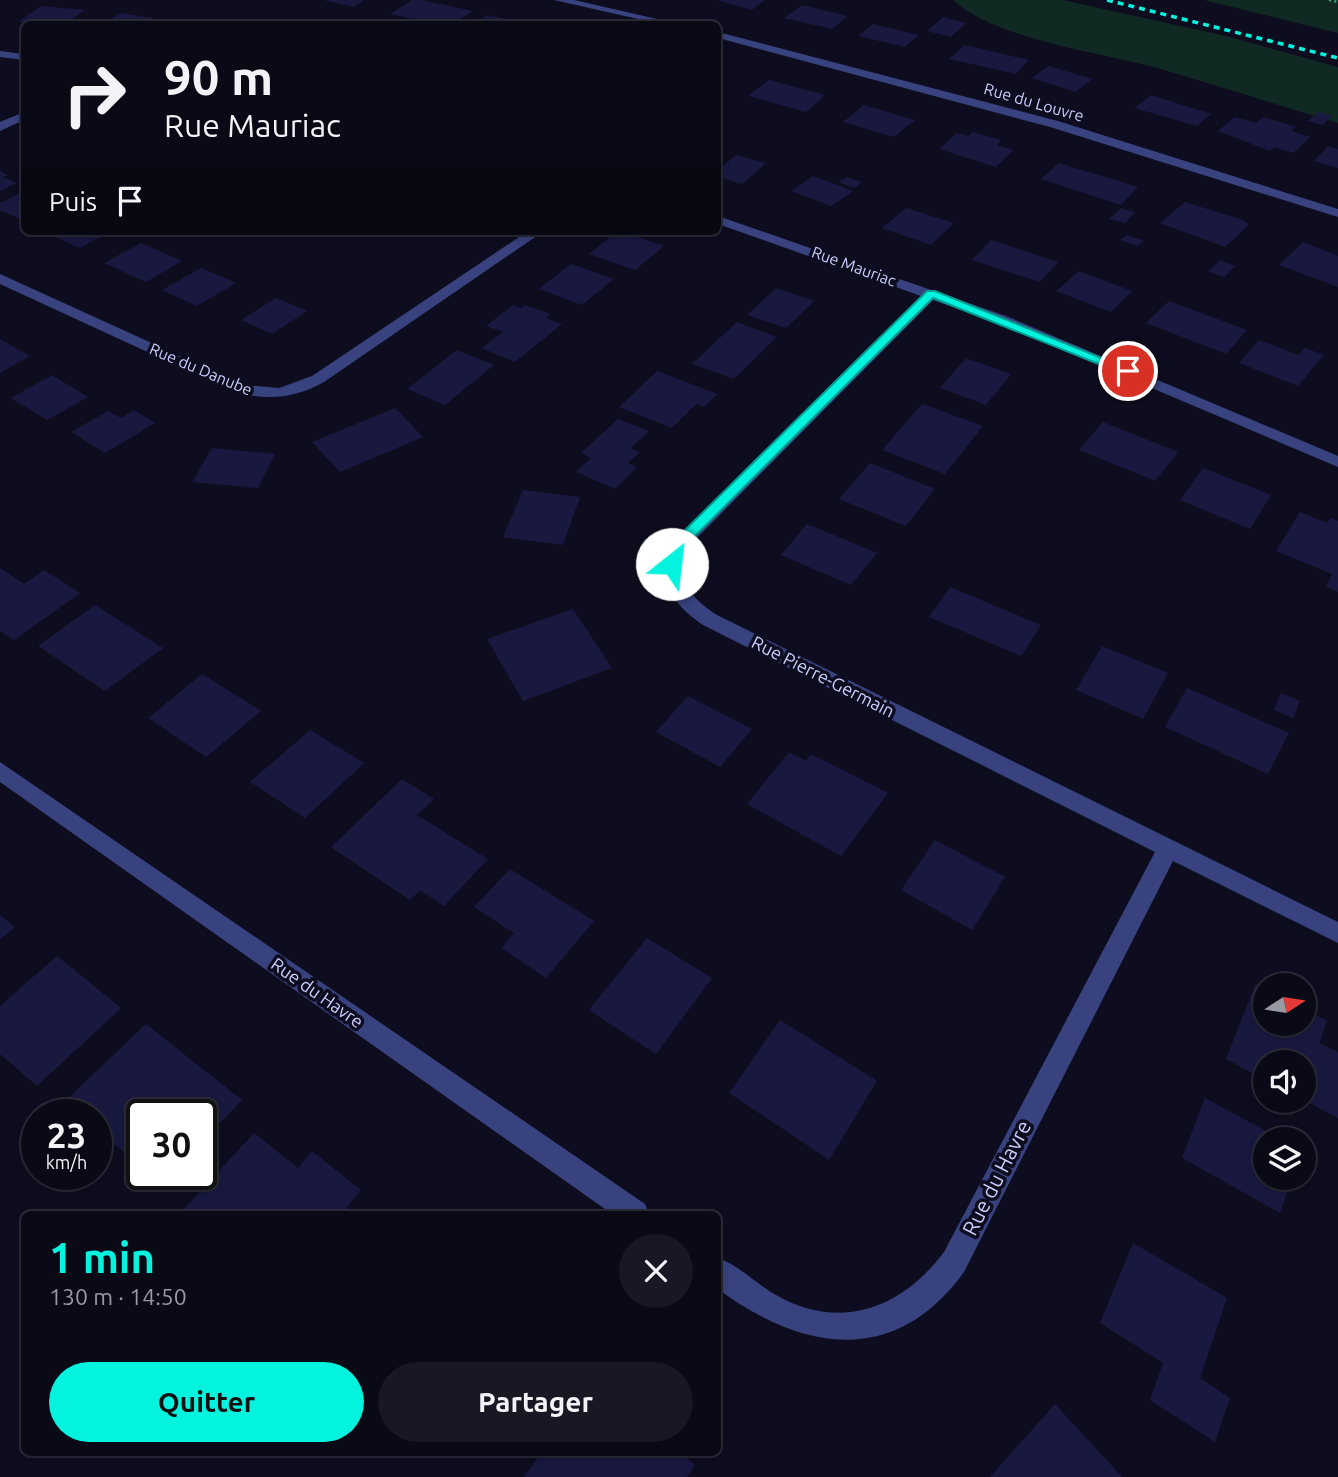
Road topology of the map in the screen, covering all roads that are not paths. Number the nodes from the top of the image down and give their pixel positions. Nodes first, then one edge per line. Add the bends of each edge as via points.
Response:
1 (559, 0) edge
2 (659, 21) edge
3 (721, 36) edge
4 (0, 54) edge
5 (21, 57) edge
6 (21, 117) edge
7 (0, 127) edge
8 (1338, 213) edge
9 (721, 221) edge
10 (531, 235) edge
11 (0, 278) edge
12 (931, 293) junction
13 (1338, 462) edge
14 (0, 771) edge
15 (1168, 849) junction
16 (1338, 933) edge
17 (631, 1211) edge
18 (721, 1274) edge

1 - 2 street
3 - 8 street, Rue du Louvre via 1042,120
4 - 5 street
6 - 7 street
9 - 12 street, Rue Mauriac
10 - 11 street, Rue du Danube via 318,379 278,393 238,388
12 - 13 street, Rue Mauriac via 1128,371
12 - 15 street, Rue Pierre-Germain via 689,534 674,554 675,585 688,605 710,620
14 - 17 street, Rue du Havre
15 - 16 street, Rue Pierre-Germain
15 - 18 street, Rue du Havre via 954,1262 927,1296 911,1308 869,1325 824,1327 780,1313

